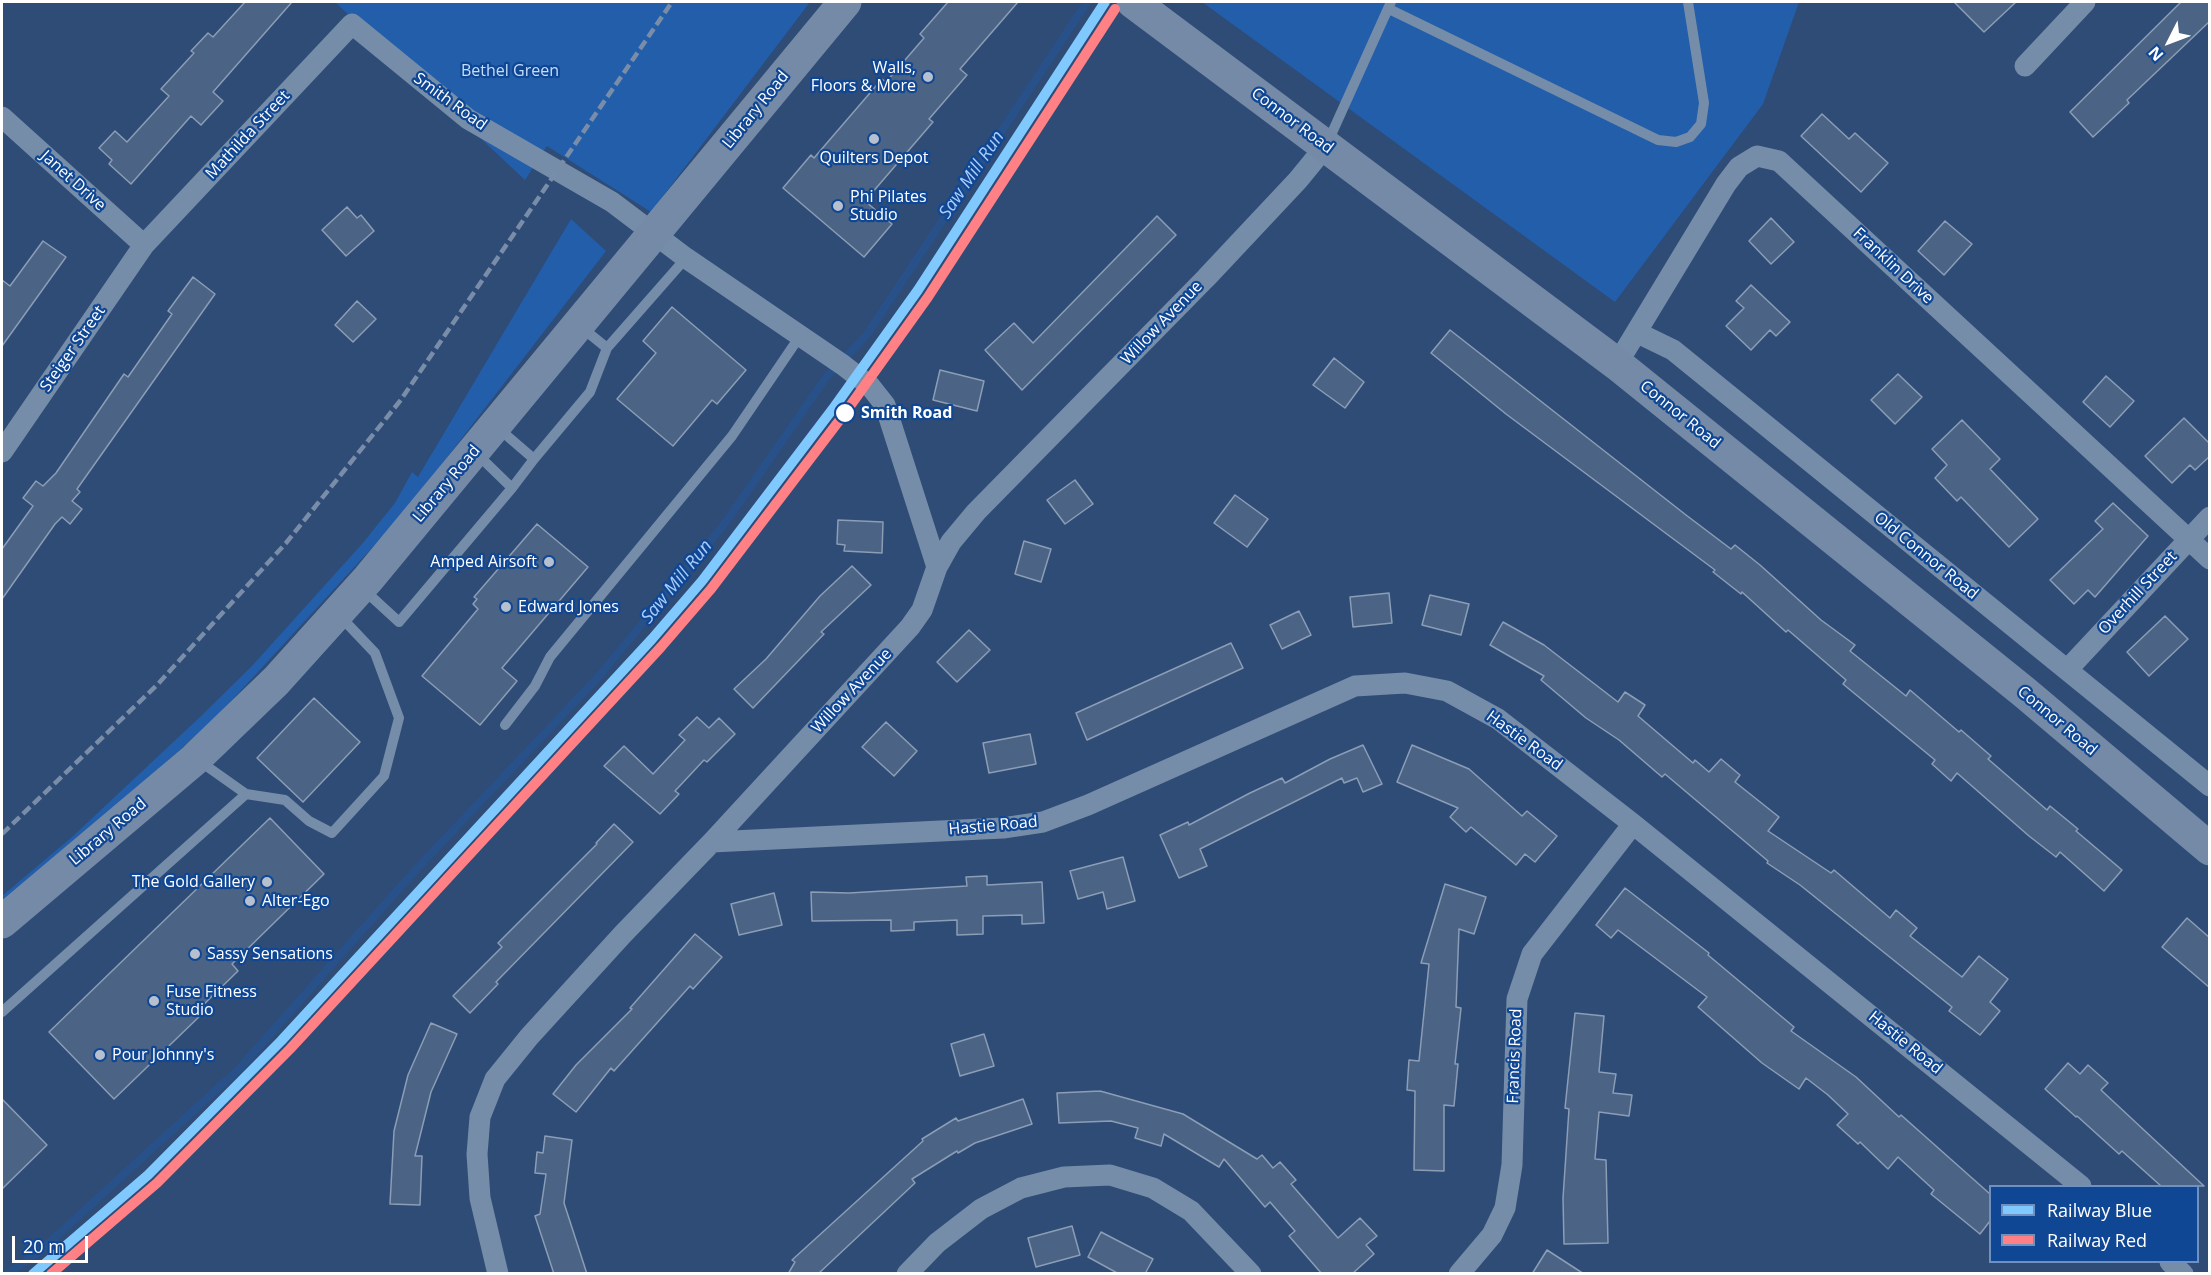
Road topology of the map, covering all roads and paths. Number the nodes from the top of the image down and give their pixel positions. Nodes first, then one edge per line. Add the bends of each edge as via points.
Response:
1 (845, 2) edge
2 (1134, 2) edge
3 (1688, 2) edge
4 (2085, 2) edge
5 (1390, 5) edge
6 (352, 24) joint
7 (2025, 66) dead end
8 (2, 117) edge
9 (1325, 147) junction
10 (654, 235) junction
11 (144, 245) junction
12 (686, 258) junction
13 (579, 326) junction
14 (1638, 333) junction
15 (800, 336) junction
16 (607, 348) junction
17 (1617, 364) junction
18 (495, 426) junction
19 (2, 452) edge
20 (474, 452) junction
21 (534, 459) junction
22 (512, 488) junction
23 (2210, 517) edge
24 (2188, 539) junction
25 (2210, 559) edge
26 (936, 567) junction
27 (360, 587) junction
28 (337, 613) junction
29 (2067, 670) junction
30 (505, 725) dead end
31 (195, 759) junction
32 (2210, 786) edge
33 (246, 794) junction
34 (1633, 824) junction
35 (712, 842) junction
36 (2210, 849) edge
37 (2, 922) edge
38 (2, 1012) edge
39 (2080, 1185) edge
40 (2171, 1263) edge
41 (498, 1274) edge
42 (907, 1274) edge
43 (1251, 1274) edge
44 (1459, 1274) edge
45 (2183, 1274) edge

1 - 10 main road, Library Road
2 - 9 main road, Connor Road
3 - 5 lane via 1704,103 1701,124 1690,137 1676,142 1658,140
4 - 7 street
5 - 9 lane
6 - 10 street, Smith Road via 468,118 612,202
6 - 11 street, Mathilda Street
8 - 11 street, Janet Drive
9 - 17 main road, Connor Road
9 - 26 street, Willow Avenue via 1214,270 976,512
10 - 12 street, Smith Road
10 - 13 main road, Library Road
11 - 19 street, Steiger Street
12 - 15 street, Smith Road
12 - 16 lane
13 - 16 lane
13 - 18 main road, Library Road
14 - 17 street, Franklin Drive
14 - 24 street, Franklin Drive via 1739,167 1757,156 1779,161
14 - 29 street, Old Connor Road via 1673,350
15 - 26 street, Smith Road via 870,386 885,405
15 - 30 lane via 732,436 549,657 535,686
16 - 21 lane via 590,392
17 - 36 main road, Connor Road via 2024,692
18 - 20 main road, Library Road
18 - 21 lane
20 - 22 lane
20 - 27 main road, Library Road
21 - 22 lane
22 - 27 lane via 399,622
23 - 24 street, Overhill Street
24 - 25 street, Franklin Drive
24 - 29 street, Overhill Street
26 - 35 street, Willow Avenue via 922,610 910,627
27 - 28 main road, Library Road
28 - 31 main road, Library Road via 276,681
28 - 33 lane via 375,653 399,718 384,776 332,833 309,821 285,800
29 - 32 street, Old Connor Road
31 - 33 lane
31 - 37 main road, Library Road
33 - 38 lane
34 - 35 street, Hastie Road via 1498,719 1447,691 1405,683 1355,686 1042,822 1003,828
34 - 39 street, Hastie Road
34 - 44 street, Francis Road via 1532,954 1517,999 1512,1165 1505,1208 1492,1235
35 - 41 street, Willow Avenue via 622,934 495,1079 480,1117 477,1154 480,1198
40 - 45 street
42 - 43 street via 937,1243 981,1209 1021,1188 1064,1177 1110,1175 1153,1188 1191,1211

